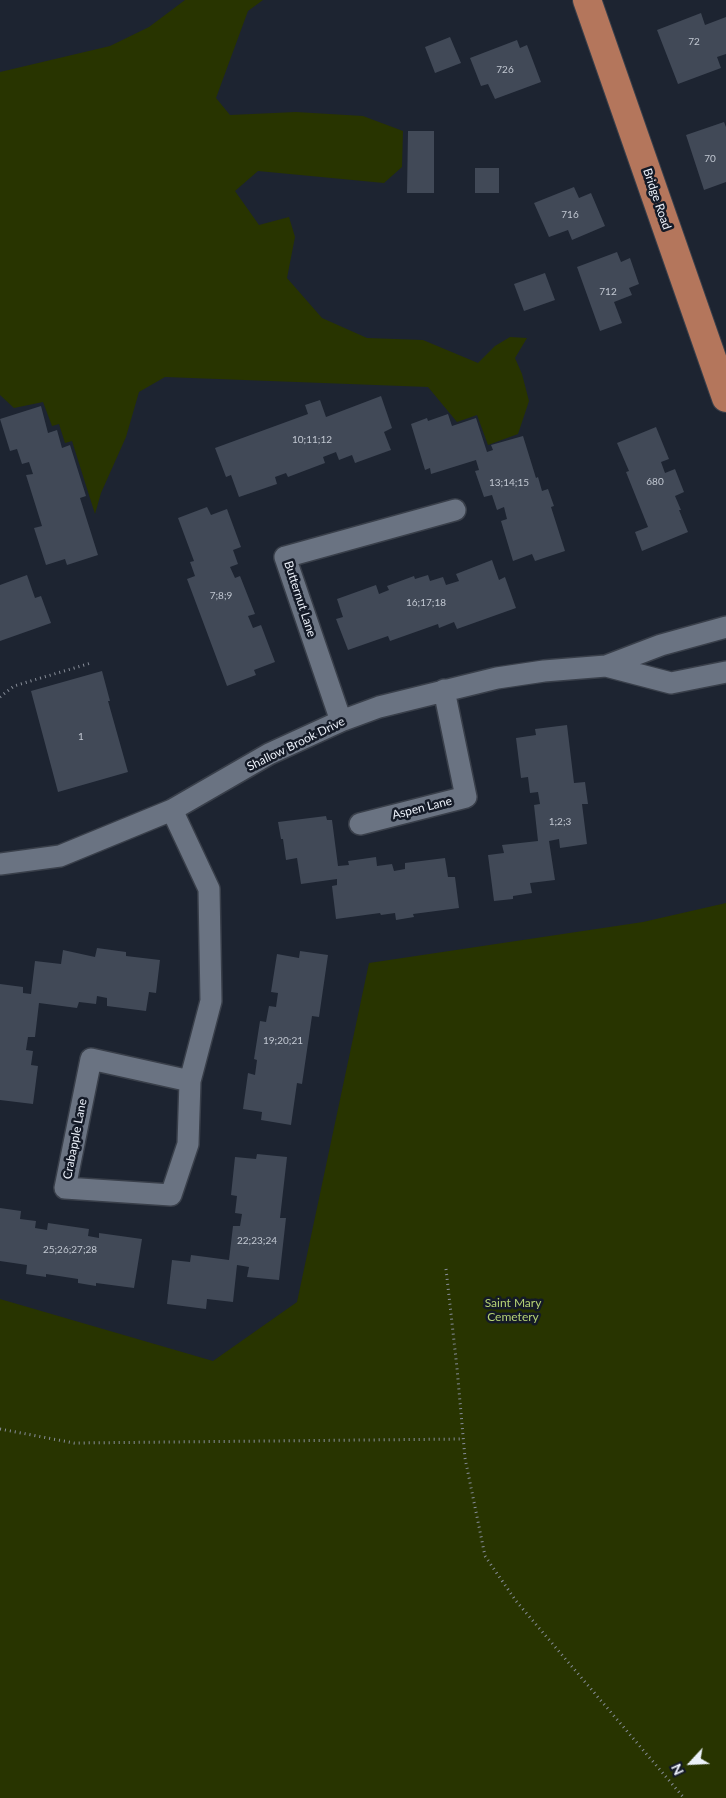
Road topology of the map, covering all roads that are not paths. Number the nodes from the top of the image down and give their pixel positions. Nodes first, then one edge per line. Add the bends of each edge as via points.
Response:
1 (587, 0) edge
2 (726, 398) edge
3 (454, 510) dead end
4 (726, 627) edge
5 (606, 666) junction
6 (726, 672) edge
7 (444, 690) junction
8 (341, 722) junction
9 (172, 810) junction
10 (360, 824) dead end
11 (0, 864) edge
12 (190, 1081) junction

1 - 2 main road, Bridge Road
3 - 8 street, Butternut Lane via 285,557
4 - 5 street, Shallow Brook Drive
5 - 6 street, Shallow Brook Drive via 671,683
5 - 7 street, Shallow Brook Drive via 544,671
7 - 8 street, Shallow Brook Drive via 379,707
7 - 10 street, Aspen Lane via 466,797
8 - 9 street, Shallow Brook Drive via 269,754
9 - 11 street, Shallow Brook Drive via 60,856
9 - 12 street, Crabapple Lane via 209,889 211,1001
12 - 12 street, Crabapple Lane via 188,1144 170,1194 65,1188 91,1059

